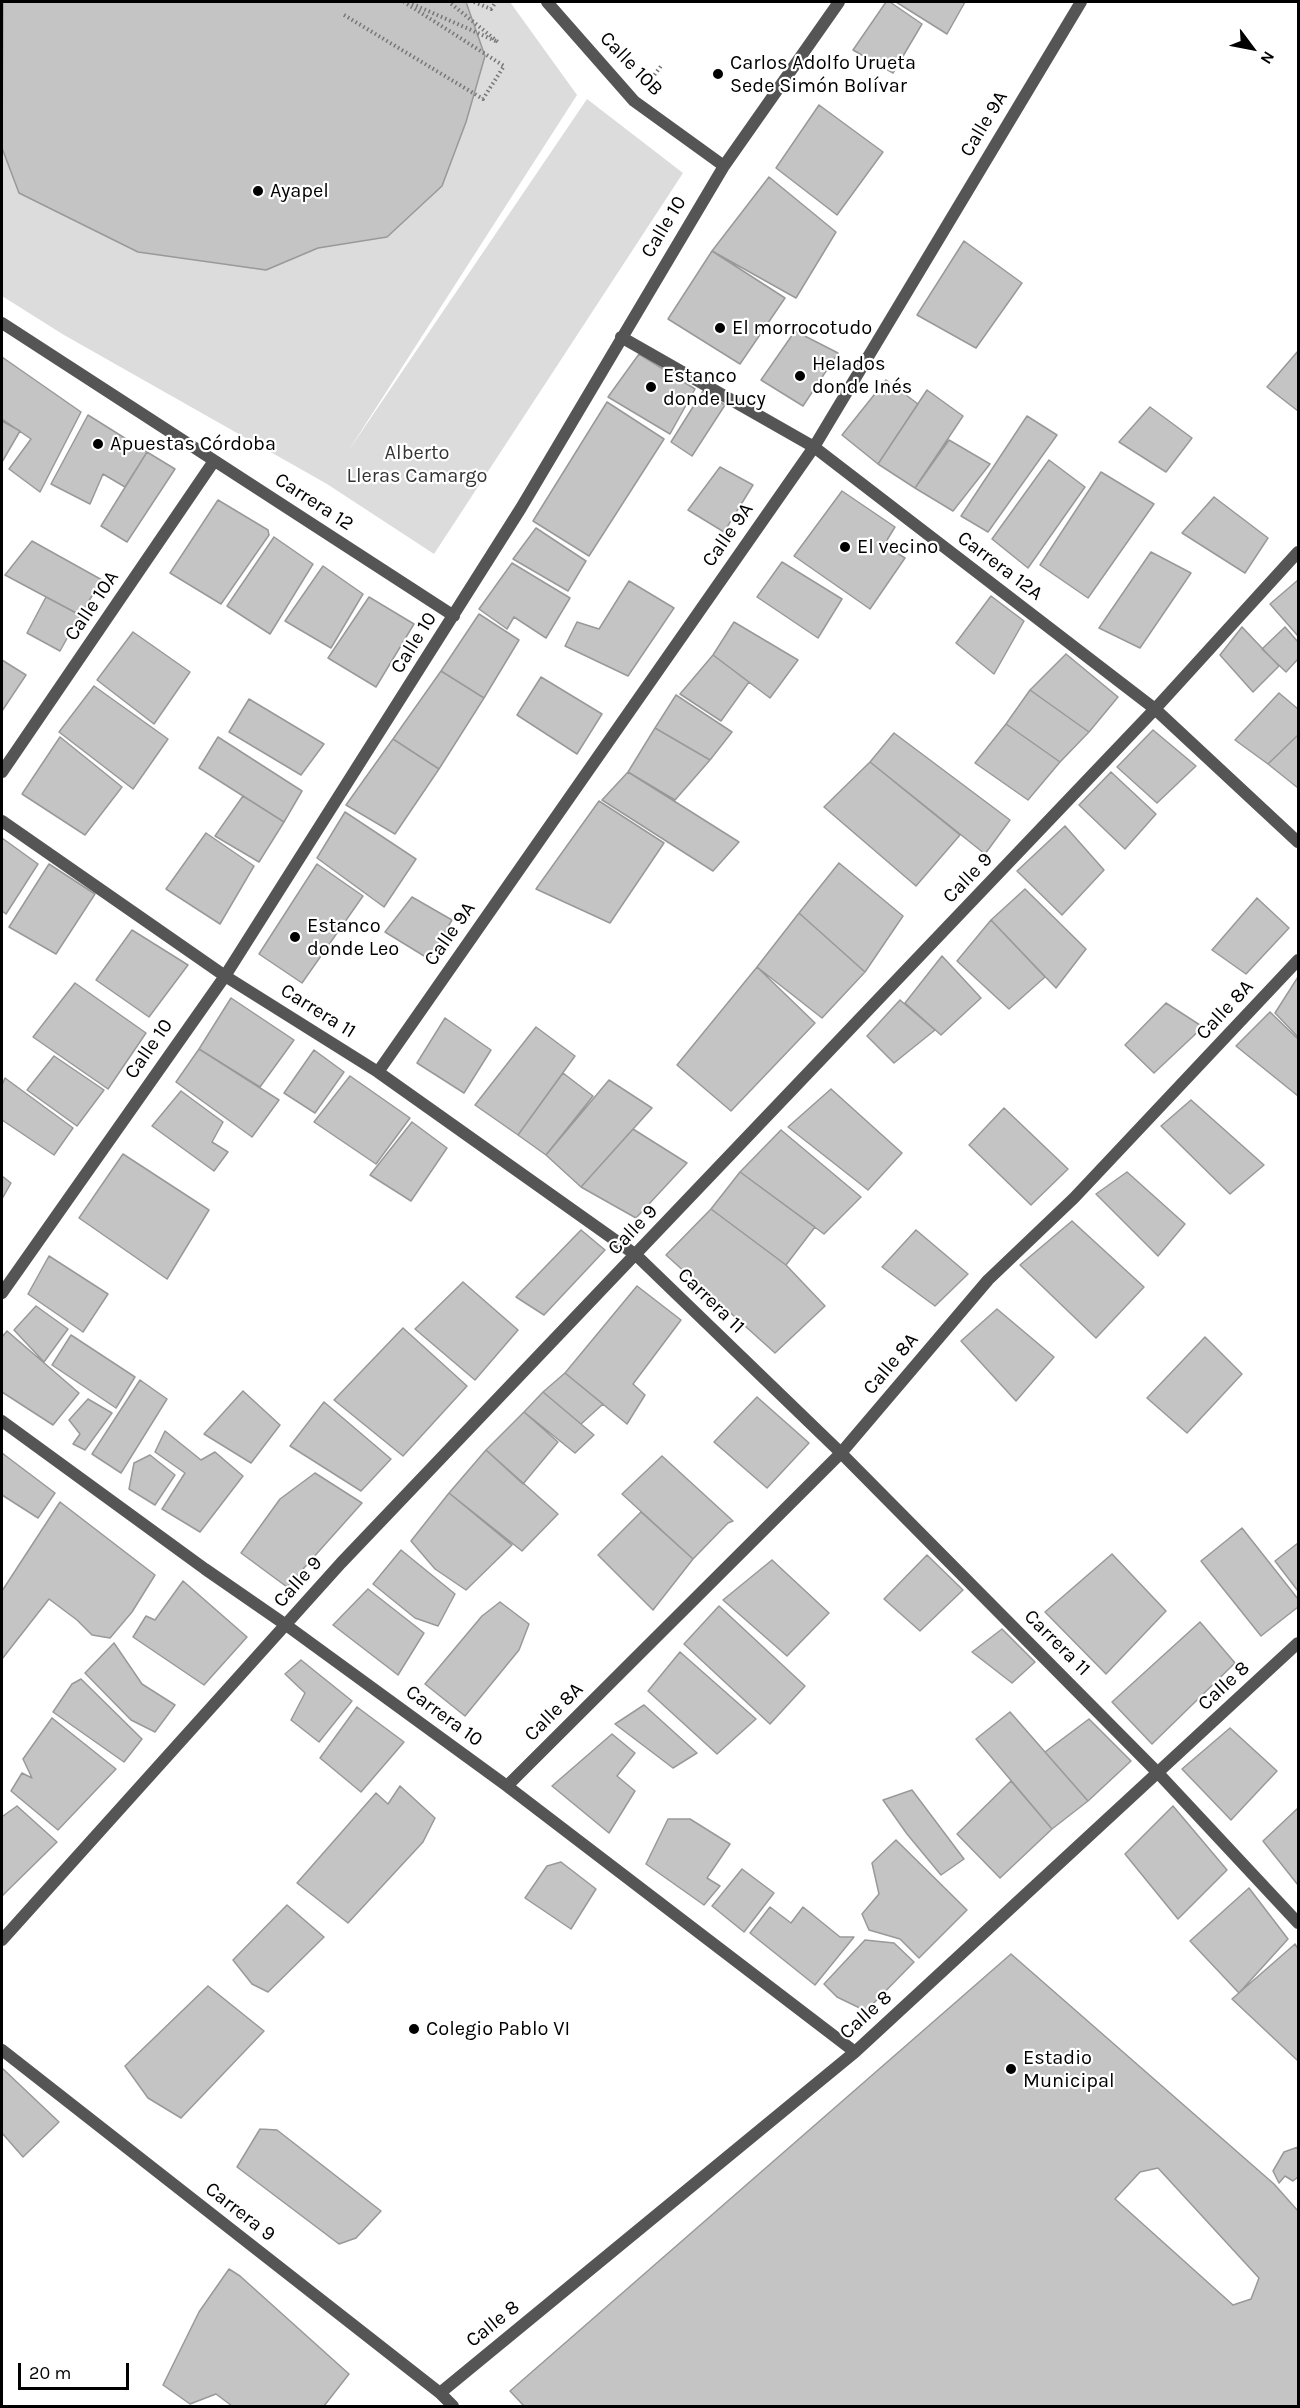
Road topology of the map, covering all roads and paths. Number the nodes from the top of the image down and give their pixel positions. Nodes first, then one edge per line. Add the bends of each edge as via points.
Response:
1 (404, 2) edge
2 (408, 2) edge
3 (449, 2) edge
4 (474, 2) edge
5 (496, 2) edge
6 (547, 2) edge
7 (839, 2) edge
8 (1081, 2) edge
9 (344, 15) dead end
10 (724, 166) junction
11 (2, 323) edge
12 (621, 337) junction
13 (813, 447) junction
14 (214, 461) junction
15 (1299, 552) edge
16 (454, 616) junction
17 (1155, 710) junction
18 (2, 772) edge
19 (2, 821) edge
20 (1299, 842) edge
21 (1299, 960) edge
22 (225, 976) junction
23 (378, 1072) junction
24 (636, 1255) junction
25 (2, 1293) edge
26 (2, 1421) edge
27 (842, 1453) junction
28 (286, 1624) junction
29 (1299, 1643) edge
30 (1159, 1774) junction
31 (507, 1786) junction
32 (1299, 1923) edge
33 (2, 1940) edge
34 (2, 2050) edge
35 (855, 2052) junction
36 (440, 2393) junction
37 (453, 2406) edge

1 - 9 path via 504,66 483,99
2 - 3 path via 498,42
4 - 5 path via 491,9
6 - 10 street, Calle 10B via 634,101
7 - 10 street, Calle 10
8 - 13 street, Calle 9A
10 - 12 street, Calle 10
11 - 14 street, Carrera 12
12 - 13 street, Carrera 12A
12 - 16 street, Calle 10
13 - 17 street, Carrera 12A
13 - 23 street, Calle 9A
14 - 16 street, Carrera 12
14 - 18 street, Calle 10A
15 - 17 street, Calle 9
16 - 22 street, Calle 10
17 - 20 street, Carrera 12A
17 - 24 street, Calle 9
19 - 22 street, Carrera 11
21 - 27 street, Calle 8A via 1074,1198 988,1280
22 - 23 street, Carrera 11
22 - 25 street, Calle 10
23 - 24 street, Carrera 11
24 - 27 street, Carrera 11
24 - 28 street, Calle 9
26 - 28 street, Carrera 10
27 - 30 street, Carrera 11
27 - 31 street, Calle 8A
28 - 31 street, Carrera 10
28 - 33 street, Calle 9
29 - 30 street, Calle 8
30 - 32 street, Carrera 11
30 - 35 street, Calle 8
31 - 35 street, Carrera 10
34 - 36 street, Carrera 9
35 - 36 street, Calle 8
36 - 37 street, Carrera 9

